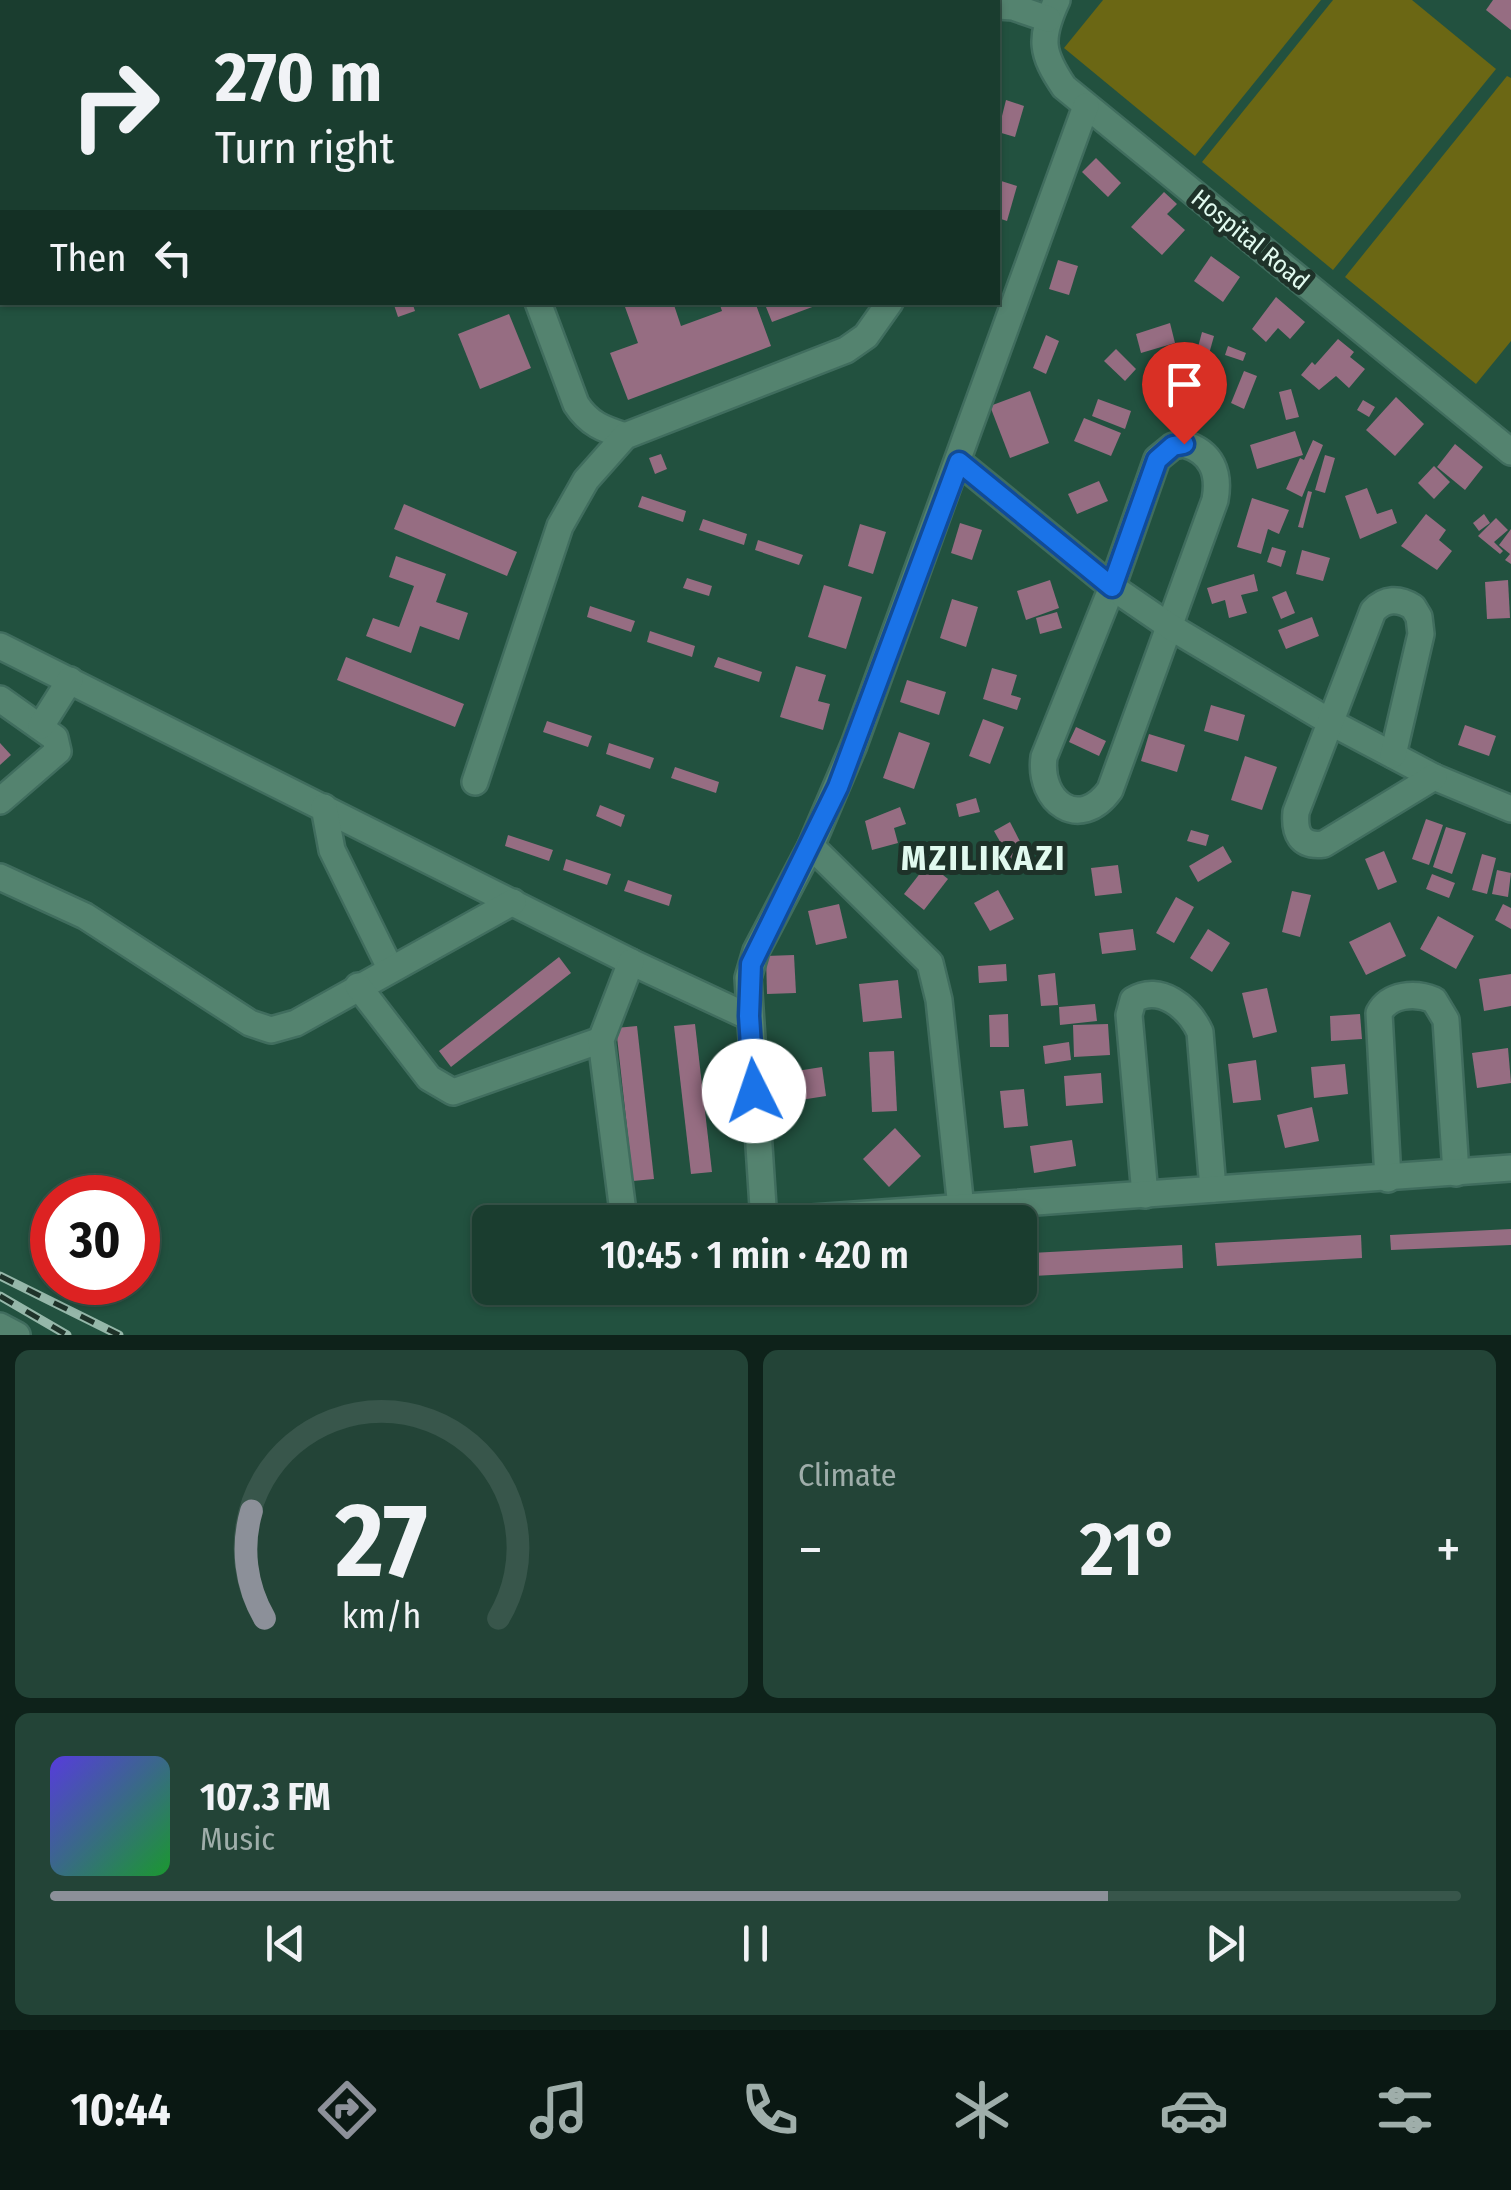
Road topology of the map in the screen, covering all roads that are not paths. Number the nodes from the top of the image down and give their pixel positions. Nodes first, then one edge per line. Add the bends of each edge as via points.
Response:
1 (1000, 4) edge
2 (1052, 9) edge
3 (1086, 106) junction
4 (539, 305) edge
5 (888, 305) edge
6 (624, 436) junction
7 (1511, 452) edge
8 (959, 462) junction
9 (1112, 587) junction
10 (1169, 626) junction
11 (0, 646) edge
12 (70, 680) junction
13 (0, 698) edge
14 (1332, 723) junction
15 (41, 726) junction
16 (1394, 755) junction
17 (1434, 777) junction
18 (474, 782) dead end
19 (0, 801) edge
20 (324, 807) junction
21 (1511, 809) edge
22 (810, 846) junction
23 (0, 877) edge
24 (513, 902) junction
25 (631, 962) junction
26 (390, 968) junction
27 (358, 986) junction
28 (749, 1016) junction
29 (601, 1040) junction
30 (1511, 1168) edge
31 (1456, 1174) junction
32 (1388, 1179) junction
33 (1214, 1189) junction
34 (1145, 1195) junction
35 (622, 1205) edge
36 (763, 1205) edge
37 (960, 1205) edge
38 (1003, 1205) edge
39 (0, 1326) edge
40 (17, 1335) edge

1 - 2 street
2 - 3 street, Hospital Road via 1043,49 1064,88
3 - 7 street, Hospital Road
3 - 8 street
4 - 6 street via 584,417
5 - 6 street via 866,336 846,350
6 - 18 street via 586,480 560,526
8 - 9 street
8 - 22 street
9 - 10 street
9 - 10 street via 1157,460 1173,446 1198,448 1208,456 1218,486
9 - 10 street via 1044,758 1042,774 1052,799 1077,810 1092,808 1110,790
10 - 14 street
11 - 12 street
12 - 15 street
12 - 20 street
13 - 15 street
14 - 16 street
14 - 16 street via 1373,610 1403,601 1413,606 1421,634
14 - 17 street via 1296,812 1300,840 1324,844
15 - 19 street via 58,750
16 - 17 street
17 - 21 street
20 - 24 street
20 - 26 street via 332,850
22 - 28 street via 756,951 748,978
22 - 37 street via 930,963
23 - 27 street via 86,916 261,1029 283,1029
24 - 25 street
24 - 26 street
25 - 28 street
25 - 29 street
26 - 27 street
27 - 29 street via 429,1078 453,1092
28 - 36 street
29 - 35 street
30 - 31 street
31 - 32 street
31 - 32 street via 1446,1020 1434,1000 1412,996 1388,1001 1379,1013
32 - 33 street
33 - 34 street
33 - 34 street via 1200,1032 1188,1010 1146,994 1133,1000 1130,1014
34 - 38 street
39 - 40 street

